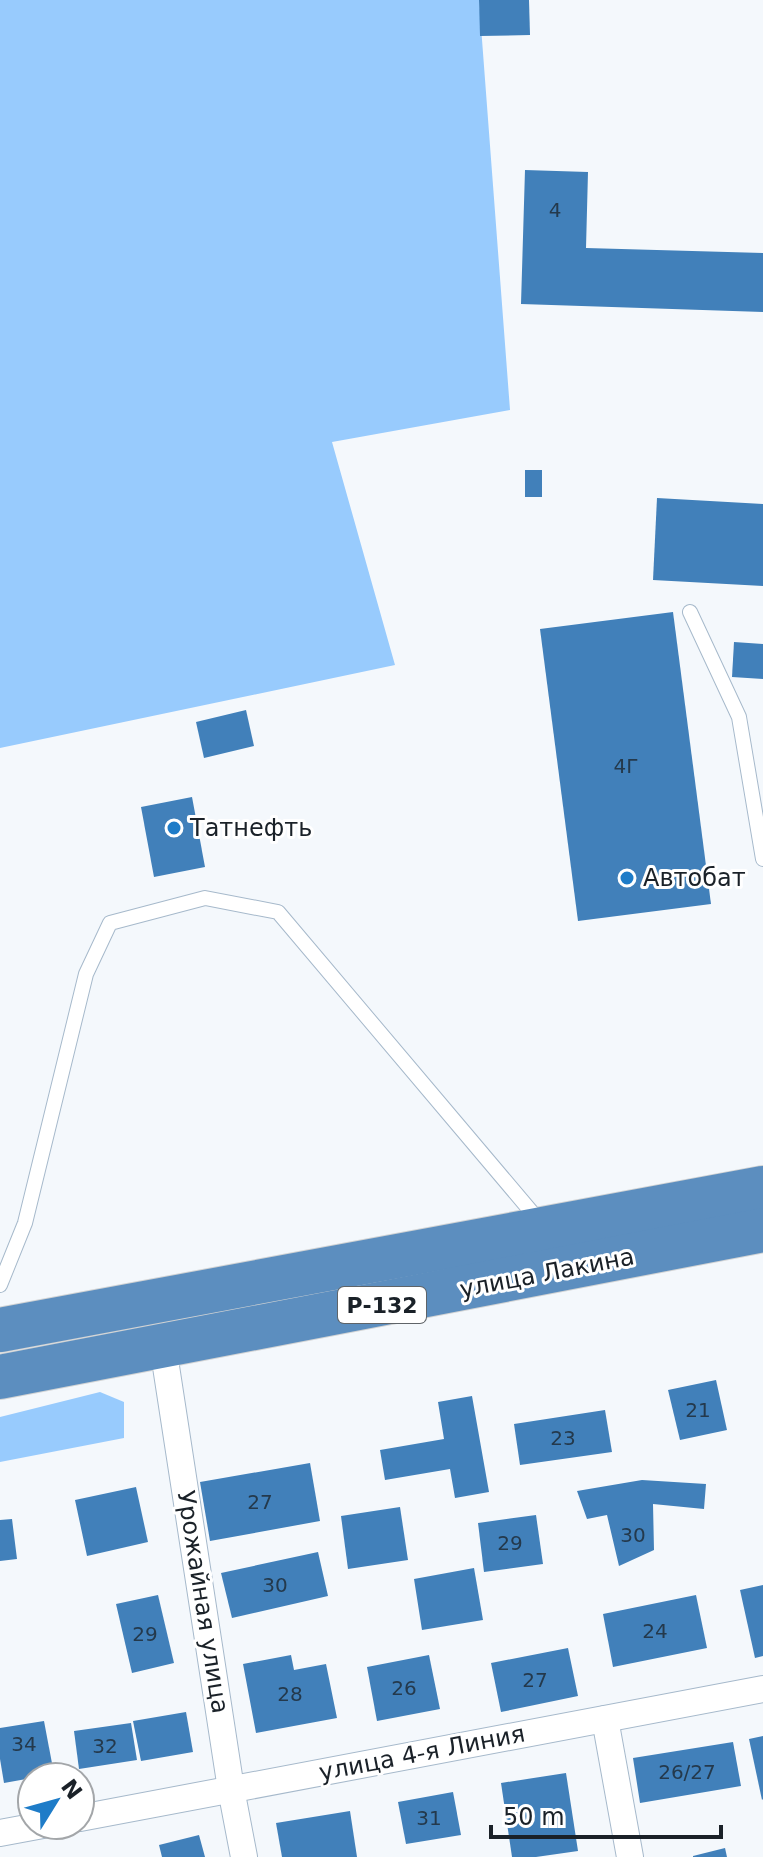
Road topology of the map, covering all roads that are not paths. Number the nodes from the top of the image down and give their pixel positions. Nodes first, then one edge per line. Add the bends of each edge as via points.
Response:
1 (690, 612) dead end
2 (763, 859) edge
3 (763, 1188) edge
4 (545, 1229) junction
5 (763, 1230) edge
6 (0, 1285) edge
7 (0, 1330) edge
8 (163, 1347) junction
9 (0, 1377) edge
10 (763, 1689) edge
11 (605, 1719) junction
12 (231, 1789) junction
13 (96, 1815) edge
14 (244, 1857) edge
15 (630, 1857) edge

1 - 2 lane via 739,717
3 - 4 highway, улица Лакина / Р-132
4 - 6 lane via 278,912 205,898 110,923 86,974 25,1223
4 - 7 highway, улица Лакина / Р-132
5 - 8 highway, улица Лакина / Р-132
8 - 9 highway, улица Лакина / Р-132
8 - 12 street, Урожайная улица
10 - 11 street, улица 4-я Линия
11 - 12 street, улица 4-я Линия
11 - 15 street
12 - 13 street, улица 4-я Линия
12 - 14 street, Урожайная улица

